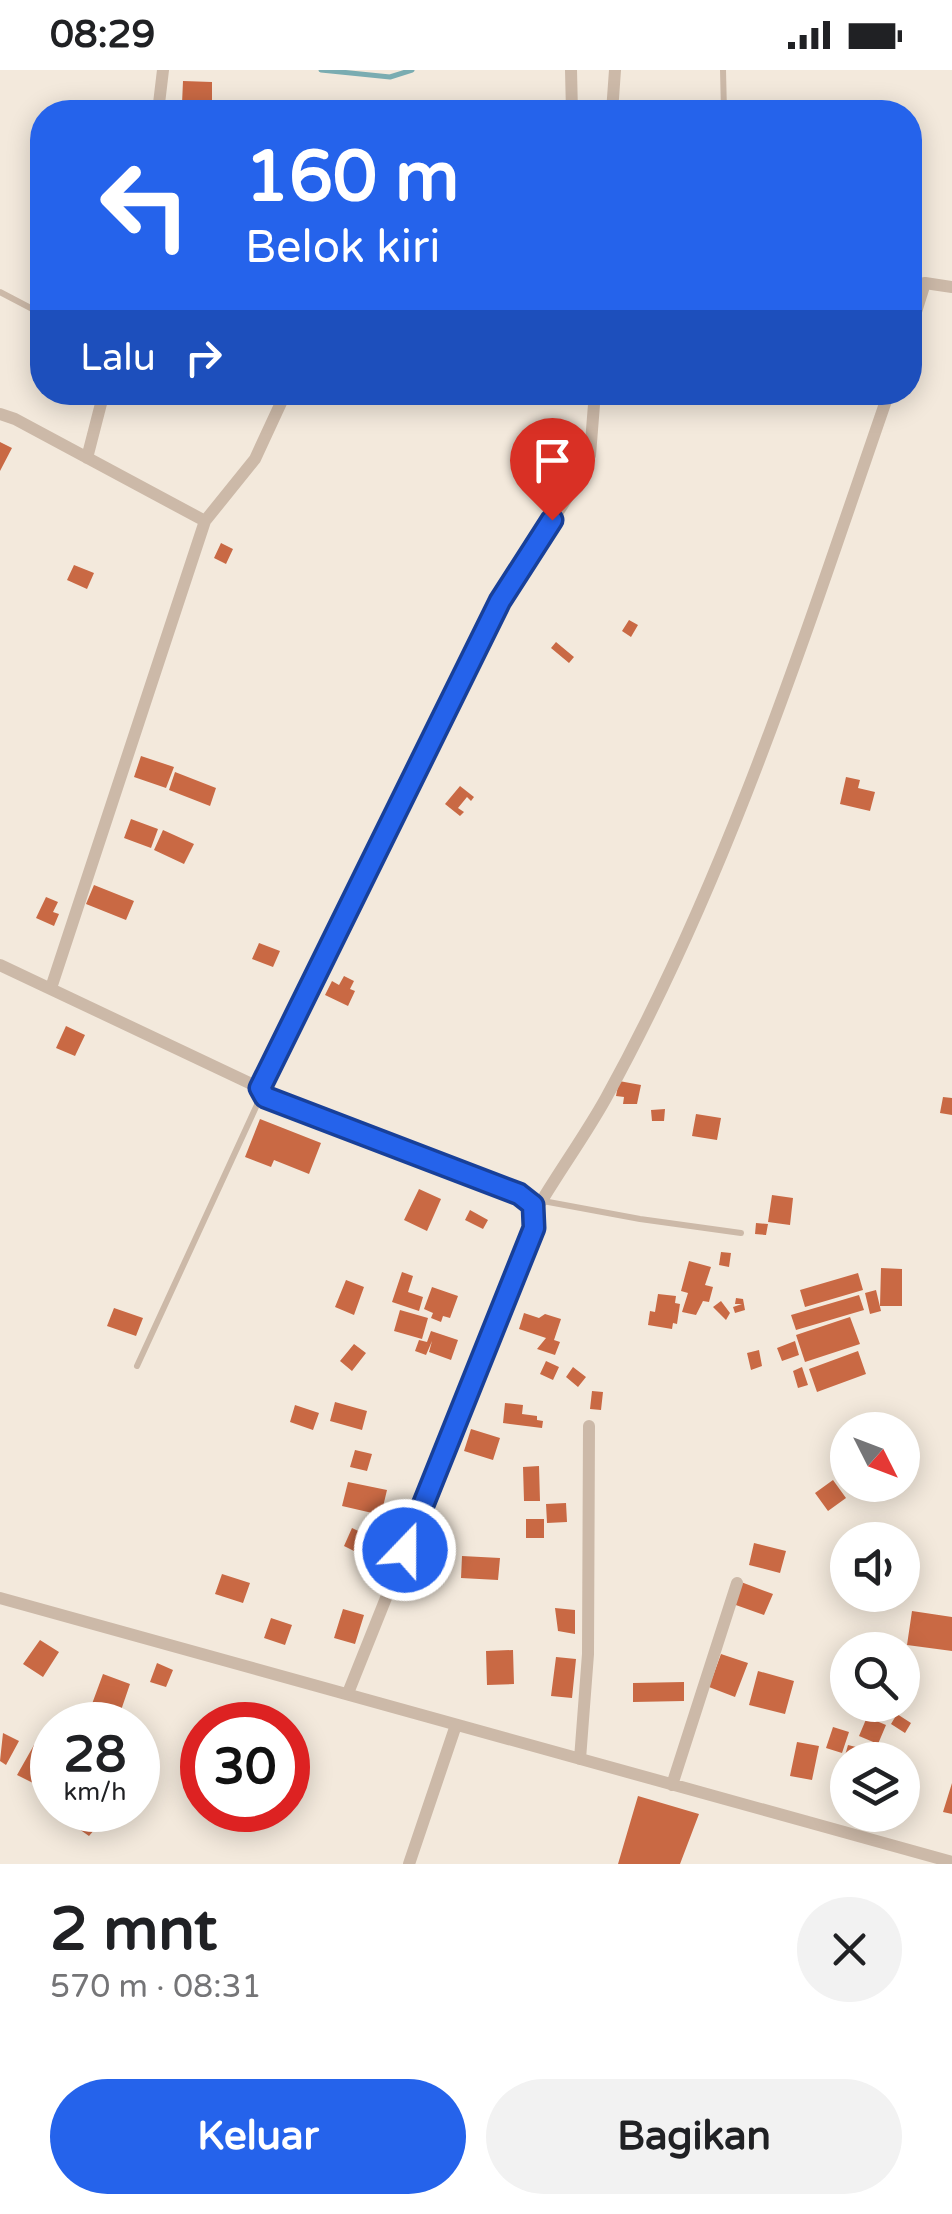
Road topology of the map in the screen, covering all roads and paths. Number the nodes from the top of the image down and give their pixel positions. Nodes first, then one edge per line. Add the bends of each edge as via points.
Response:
1 (163, 70) edge
2 (571, 70) edge
3 (615, 70) edge
4 (724, 70) edge
5 (159, 100) edge
6 (572, 100) edge
7 (613, 100) edge
8 (724, 100) edge
9 (952, 287) edge
10 (0, 292) edge
11 (922, 295) edge
12 (30, 308) edge
13 (101, 405) edge
14 (280, 405) edge
15 (594, 405) edge
16 (884, 405) edge
17 (0, 414) edge
18 (87, 458) junction
19 (204, 521) junction
20 (0, 965) edge
21 (51, 988) junction
22 (261, 1091) junction
23 (537, 1203) junction
24 (740, 1232) dead end
25 (137, 1366) dead end
26 (589, 1426) dead end
27 (736, 1584) dead end
28 (0, 1598) edge
29 (348, 1693) junction
30 (456, 1725) junction
31 (580, 1759) junction
32 (672, 1784) junction
33 (952, 1862) edge
34 (409, 1864) edge

1 - 5 street
2 - 6 street
3 - 7 street
4 - 8 lane
9 - 11 street via 926,283
10 - 12 lane
13 - 18 street
14 - 19 street via 255,459
15 - 22 street via 586,466 500,601
16 - 23 street via 767,744 692,926 605,1100
17 - 18 street
18 - 19 street
19 - 21 street
20 - 21 street
21 - 22 street
22 - 23 street
22 - 25 lane
23 - 24 lane
23 - 29 street via 534,1228
26 - 31 street via 588,1654
27 - 32 street
28 - 29 street
29 - 30 street
30 - 31 street
30 - 34 street
31 - 32 street
32 - 33 street

